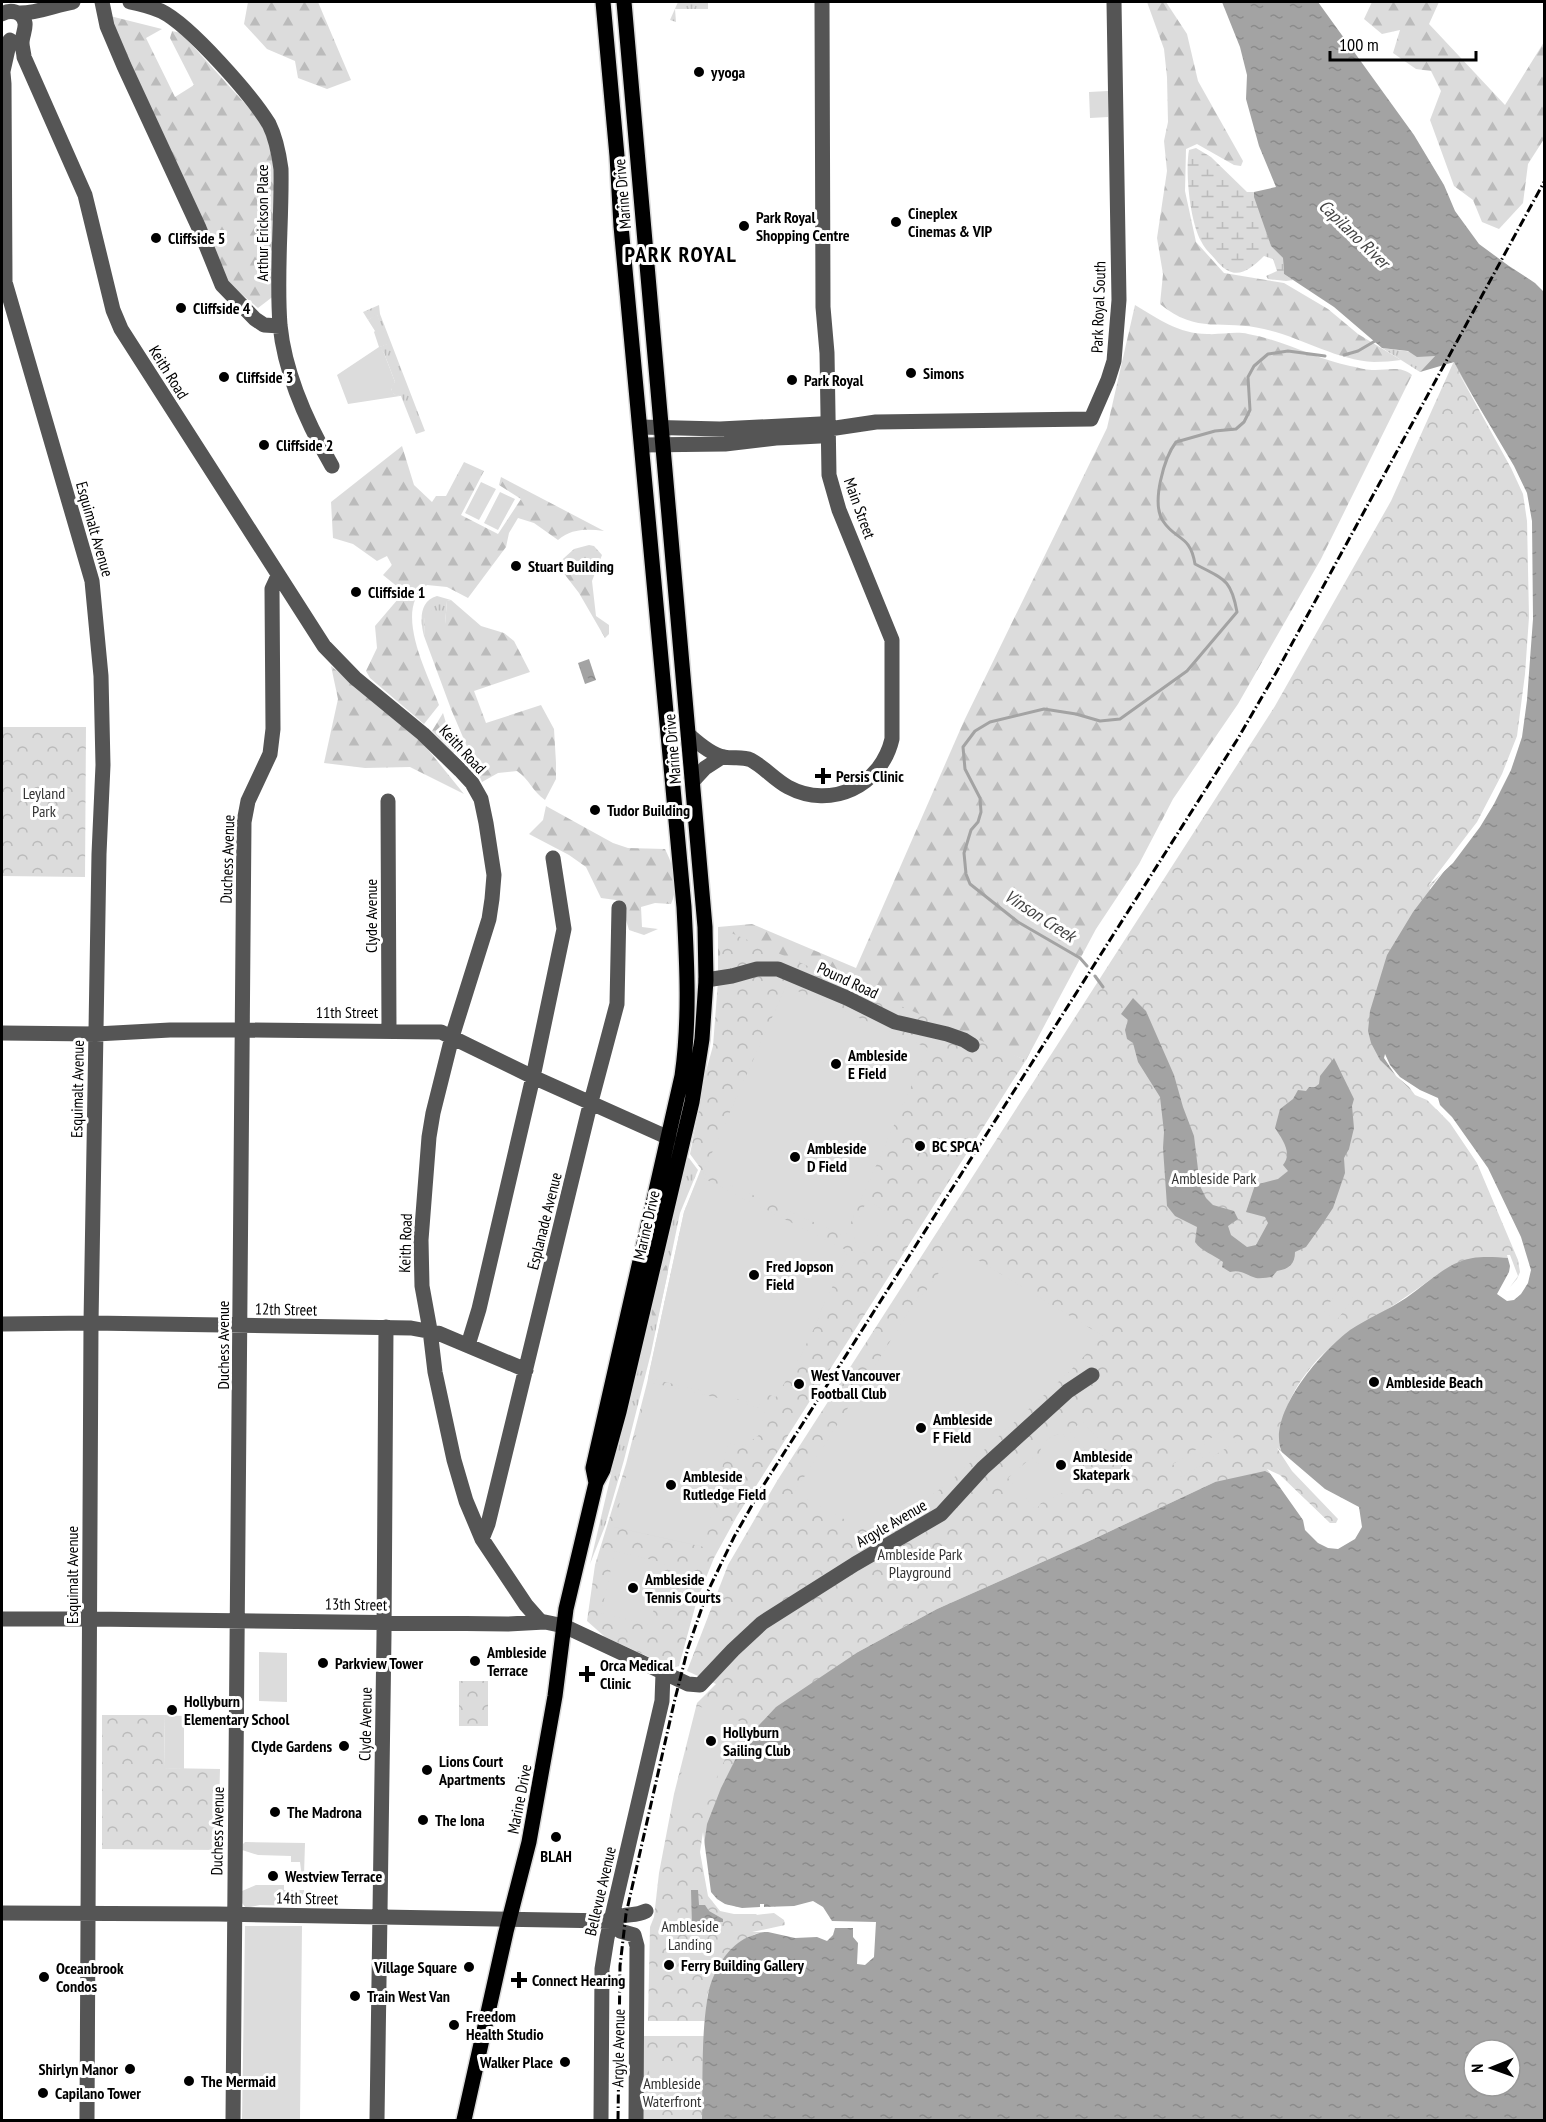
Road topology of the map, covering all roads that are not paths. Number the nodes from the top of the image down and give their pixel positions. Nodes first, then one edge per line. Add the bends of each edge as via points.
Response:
1 (71, 2) edge
2 (102, 2) edge
3 (130, 2) edge
4 (603, 2) edge
5 (624, 2) edge
6 (822, 2) edge
7 (1114, 2) edge
8 (164, 7) edge
9 (12, 24) edge
10 (2, 66) edge
11 (3, 280) edge
12 (280, 326) junction
13 (640, 427) junction
14 (662, 428) junction
15 (829, 429) junction
16 (642, 445) junction
17 (662, 445) junction
18 (332, 466) dead end
19 (278, 576) junction
20 (689, 735) junction
21 (722, 757) junction
22 (693, 782) junction
23 (388, 801) dead end
24 (553, 858) dead end
25 (619, 908) dead end
26 (687, 967) junction
27 (706, 980) junction
28 (243, 1030) junction
29 (389, 1030) junction
30 (2, 1033) edge
31 (96, 1034) junction
32 (452, 1037) junction
33 (972, 1046) dead end
34 (533, 1077) junction
35 (590, 1103) junction
36 (669, 1138) junction
37 (91, 1323) junction
38 (2, 1324) edge
39 (241, 1326) junction
40 (386, 1327) junction
41 (430, 1330) junction
42 (468, 1345) junction
43 (526, 1370) junction
44 (1092, 1375) dead end
45 (596, 1482) junction
46 (482, 1539) junction
47 (90, 1619) junction
48 (2, 1620) edge
49 (239, 1621) junction
50 (384, 1622) junction
51 (541, 1622) junction
52 (564, 1626) junction
53 (663, 1673) junction
54 (696, 1685) joint
55 (646, 1911) dead end
56 (2, 1913) edge
57 (88, 1913) junction
58 (234, 1915) junction
59 (380, 1917) junction
60 (509, 1919) junction
61 (611, 1921) junction
62 (87, 2121) edge
63 (233, 2121) edge
64 (377, 2121) edge
65 (464, 2121) edge
66 (601, 2121) edge
67 (636, 2121) edge

1 - 9 street via 38,18
2 - 12 street via 124,66 222,285 255,319 264,325
3 - 8 street, Arthur Erickson Place
4 - 13 main road, Marine Drive
5 - 14 main road, Marine Drive
6 - 15 street, Main Street via 823,307
7 - 15 street, Park Royal South via 1119,300 1114,361 1091,419 876,423
8 - 12 street, Arthur Erickson Place via 246,93 270,126 281,169
9 - 10 street, Esquimalt Avenue
9 - 19 street, Keith Road via 85,195 121,329
10 - 11 street, Esquimalt Avenue
11 - 31 street, Esquimalt Avenue via 92,581 101,676 103,765
12 - 18 street, Arthur Erickson Place via 302,408
13 - 14 street, Park Royal South
13 - 16 main road, Marine Drive
14 - 15 street, Park Royal South via 819,424
14 - 17 main road, Marine Drive
15 - 17 street, Park Royal South via 820,436
15 - 21 street, Main Street via 831,485 892,639 890,746 880,767 865,783 844,793 818,797 789,788 750,760
16 - 17 street, Park Royal South
16 - 26 main road, Marine Drive
17 - 20 main road, Marine Drive
19 - 28 street, Duchess Avenue via 272,589 270,754 248,801 244,822
19 - 32 street, Keith Road via 335,659 442,752 472,783 481,799 492,850 492,899
20 - 21 street, Main Street
20 - 22 main road, Marine Drive
21 - 22 street
22 - 27 main road, Marine Drive
23 - 29 street, Clyde Avenue
24 - 34 street via 564,928
25 - 35 street, Esplanade Avenue via 617,1004
26 - 27 main road
26 - 36 main road, Marine Drive via 685,1053
27 - 33 street, Pound Road via 757,969 778,969 895,1022 947,1034
27 - 45 main road, Marine Drive via 702,1039 681,1153 619,1412
28 - 29 street, 11th Street
28 - 31 street, 11th Street
28 - 39 street, Duchess Avenue
29 - 32 street, 11th Street via 441,1032
30 - 31 street, 11th Street
31 - 37 street, Esquimalt Avenue
32 - 34 street, 11th Street
32 - 41 street, Keith Road via 433,1113 428,1154 422,1286
34 - 35 street, 11th Street
34 - 42 street
35 - 36 street, 11th Street
35 - 43 street, Esplanade Avenue
36 - 45 main road, Marine Drive via 593,1468
37 - 38 street, 12th Street
37 - 39 street, 12th Street
37 - 47 street, Esquimalt Avenue
39 - 40 street, 12th Street
39 - 49 street, Duchess Avenue
40 - 41 street, 12th Street
40 - 50 street, Clyde Avenue
41 - 42 street, 12th Street
41 - 46 street, Keith Road via 454,1460
42 - 43 street, 12th Street
43 - 46 street, Esplanade Avenue
44 - 54 street, Argyle Avenue via 1068,1391 983,1468 941,1514 762,1623 704,1682
45 - 52 main road, Marine Drive
46 - 51 street, Keith Road
47 - 48 street, 13th Street
47 - 49 street, 13th Street
47 - 57 street, Esquimalt Avenue
49 - 50 street, 13th Street
49 - 58 street, Duchess Avenue
50 - 51 street, 13th Street
50 - 59 street, Clyde Avenue
51 - 52 street, 13th Street
52 - 53 street, 13th Street
52 - 60 main road, Marine Drive via 544,1765
53 - 54 street, 13th Street
53 - 61 street, Bellevue Avenue via 662,1701
55 - 61 street via 622,1914
56 - 57 street, 14th Street
57 - 58 street, 14th Street
57 - 62 street, Esquimalt Avenue
58 - 59 street, 14th Street
58 - 63 street, Duchess Avenue
59 - 60 street, 14th Street
59 - 64 street, Clyde Avenue
60 - 61 street, 14th Street
60 - 65 main road, Marine Drive
61 - 66 street, Bellevue Avenue via 602,1969
61 - 67 street, Argyle Avenue via 620,1931 634,1935 637,1946

